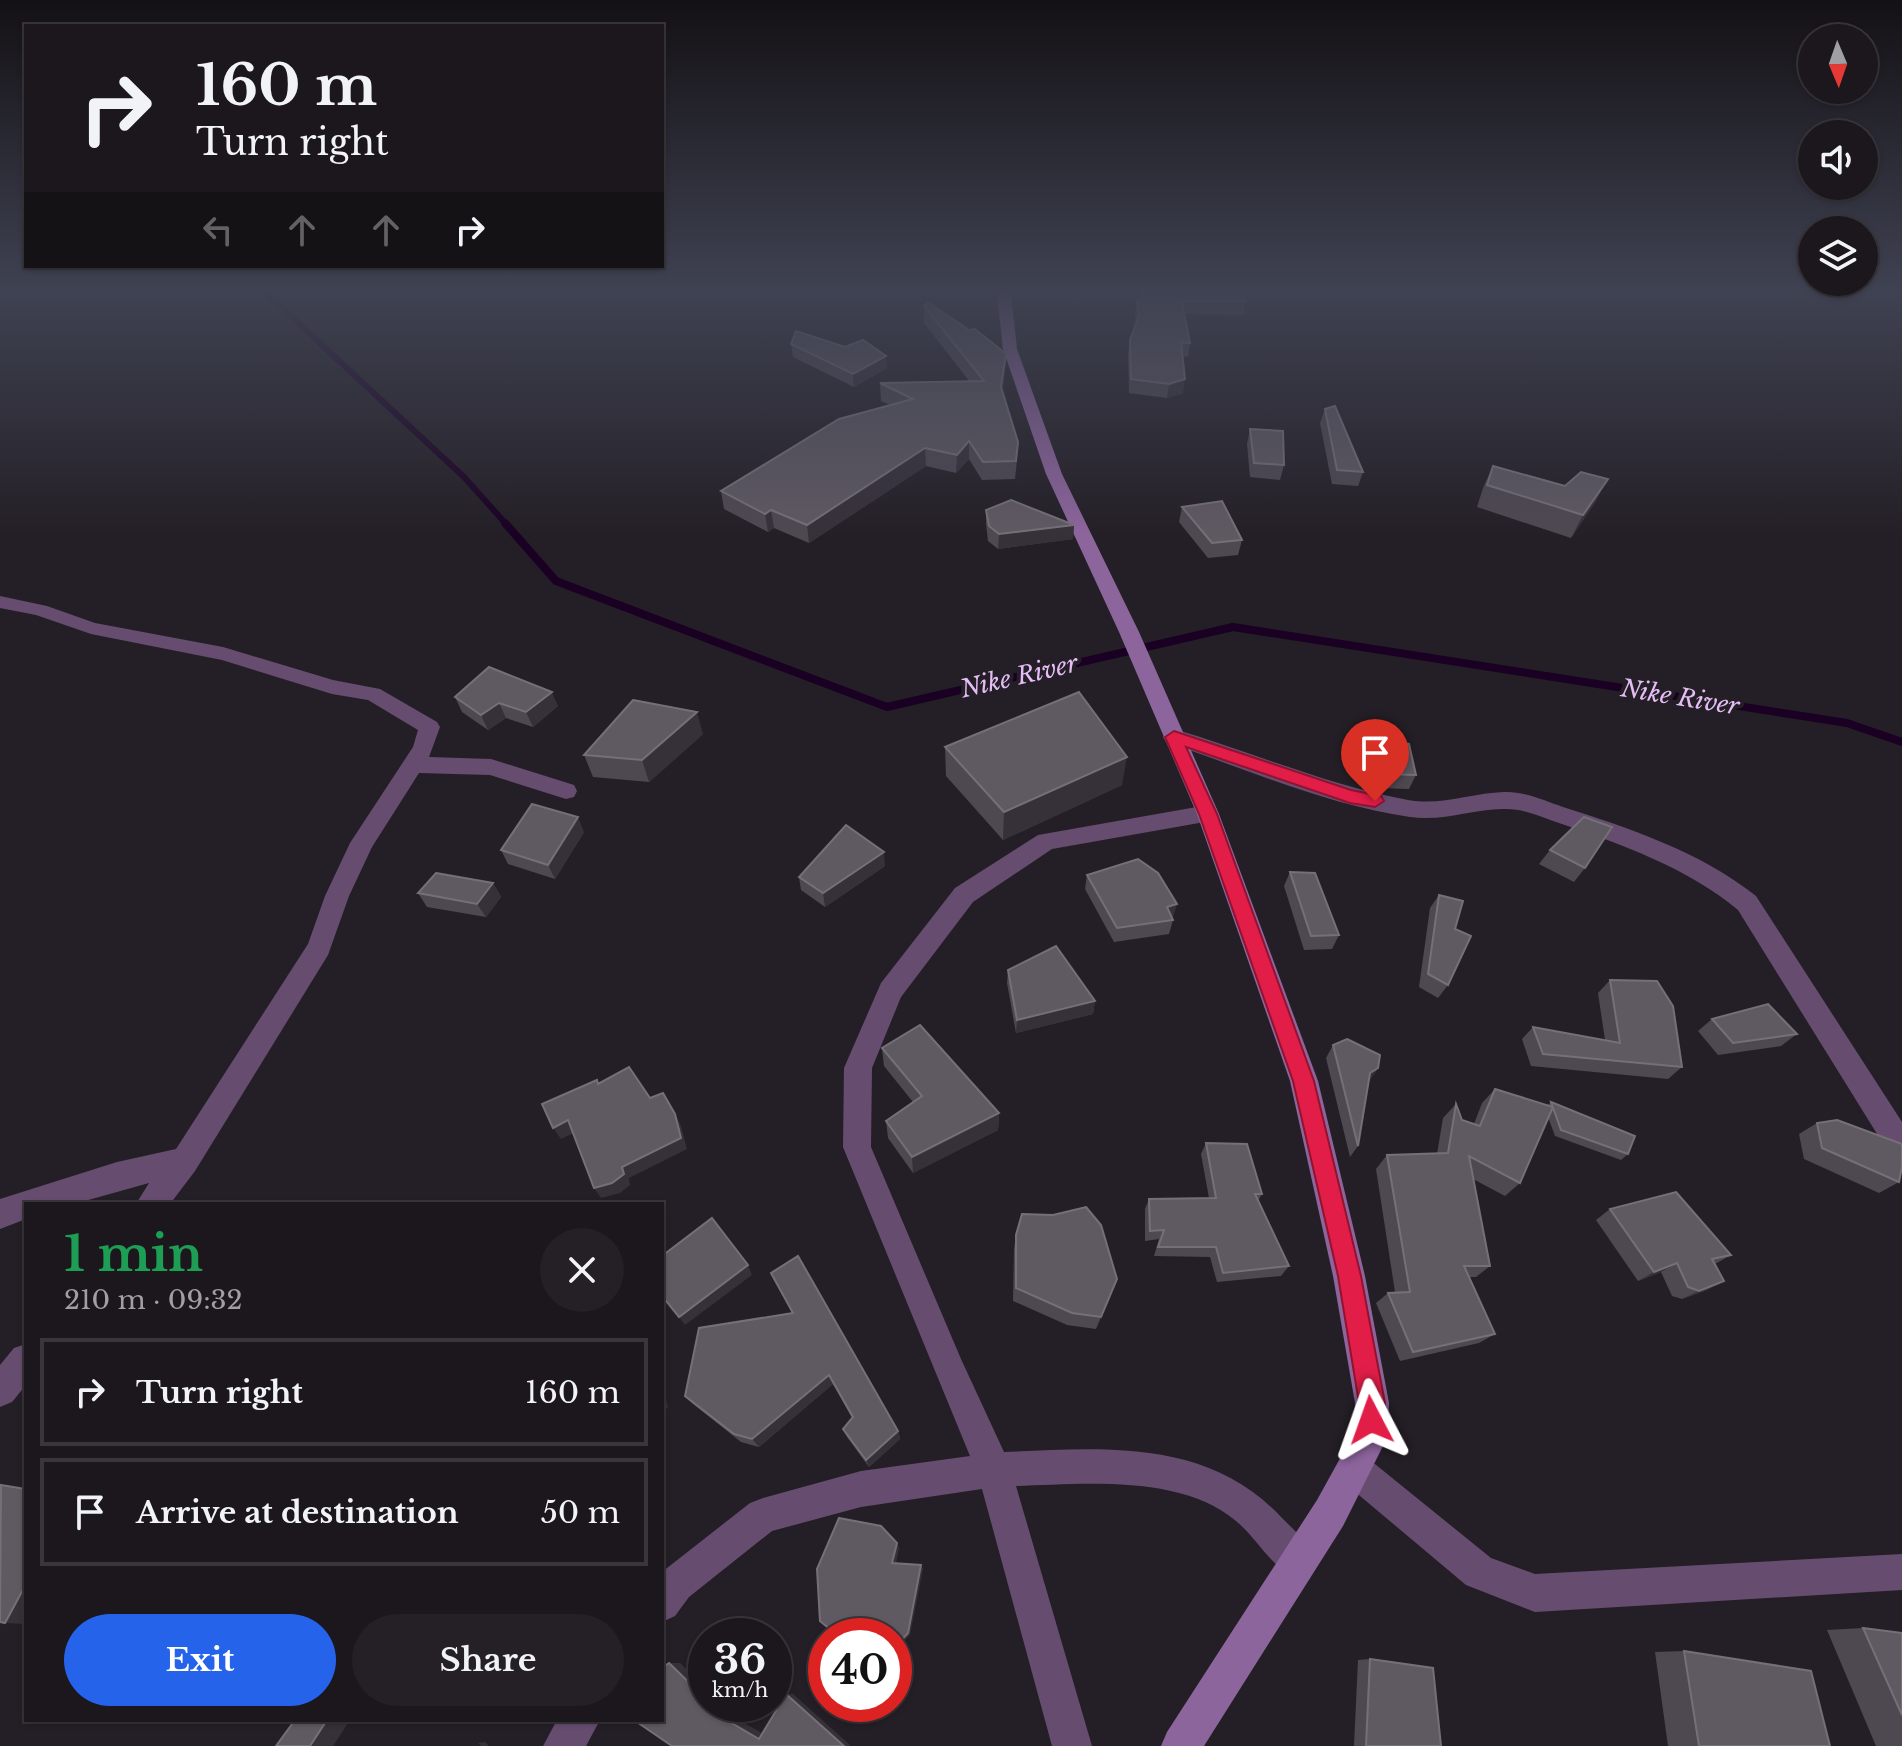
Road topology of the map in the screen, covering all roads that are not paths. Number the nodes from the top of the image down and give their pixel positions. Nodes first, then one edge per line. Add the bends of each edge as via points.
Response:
1 (1019, 374) edge
2 (0, 602) edge
3 (1168, 724) junction
4 (413, 765) junction
5 (566, 791) dead end
6 (1208, 814) junction
7 (1902, 1148) edge
8 (185, 1161) junction
9 (32, 1202) edge
10 (153, 1202) edge
11 (24, 1205) edge
12 (0, 1214) edge
13 (24, 1362) edge
14 (0, 1390) edge
15 (1353, 1468) junction
16 (994, 1470) junction
17 (1298, 1561) junction
18 (1902, 1572) edge
19 (664, 1600) edge
20 (579, 1722) edge
21 (563, 1746) edge
22 (1072, 1746) edge
23 (1181, 1746) edge

1 - 3 street via 1054,474
2 - 4 street via 373,694 429,727
3 - 6 street
3 - 7 street via 1350,796 1412,809 1450,810 1505,800 1526,803 1628,837 1725,885 1747,903
4 - 5 street via 491,767
4 - 8 street via 362,843 319,948
6 - 15 street via 1304,1081 1349,1276 1372,1403 1370,1438
6 - 16 street via 1046,841 964,895 890,991 858,1068 857,1147
8 - 9 street
8 - 10 street
11 - 12 street
13 - 14 street
15 - 17 street
15 - 18 street via 1479,1572 1535,1593
16 - 17 street via 1109,1465 1197,1479 1248,1507
16 - 19 street via 861,1489 763,1516 676,1584
16 - 22 street
17 - 23 street
20 - 21 street

